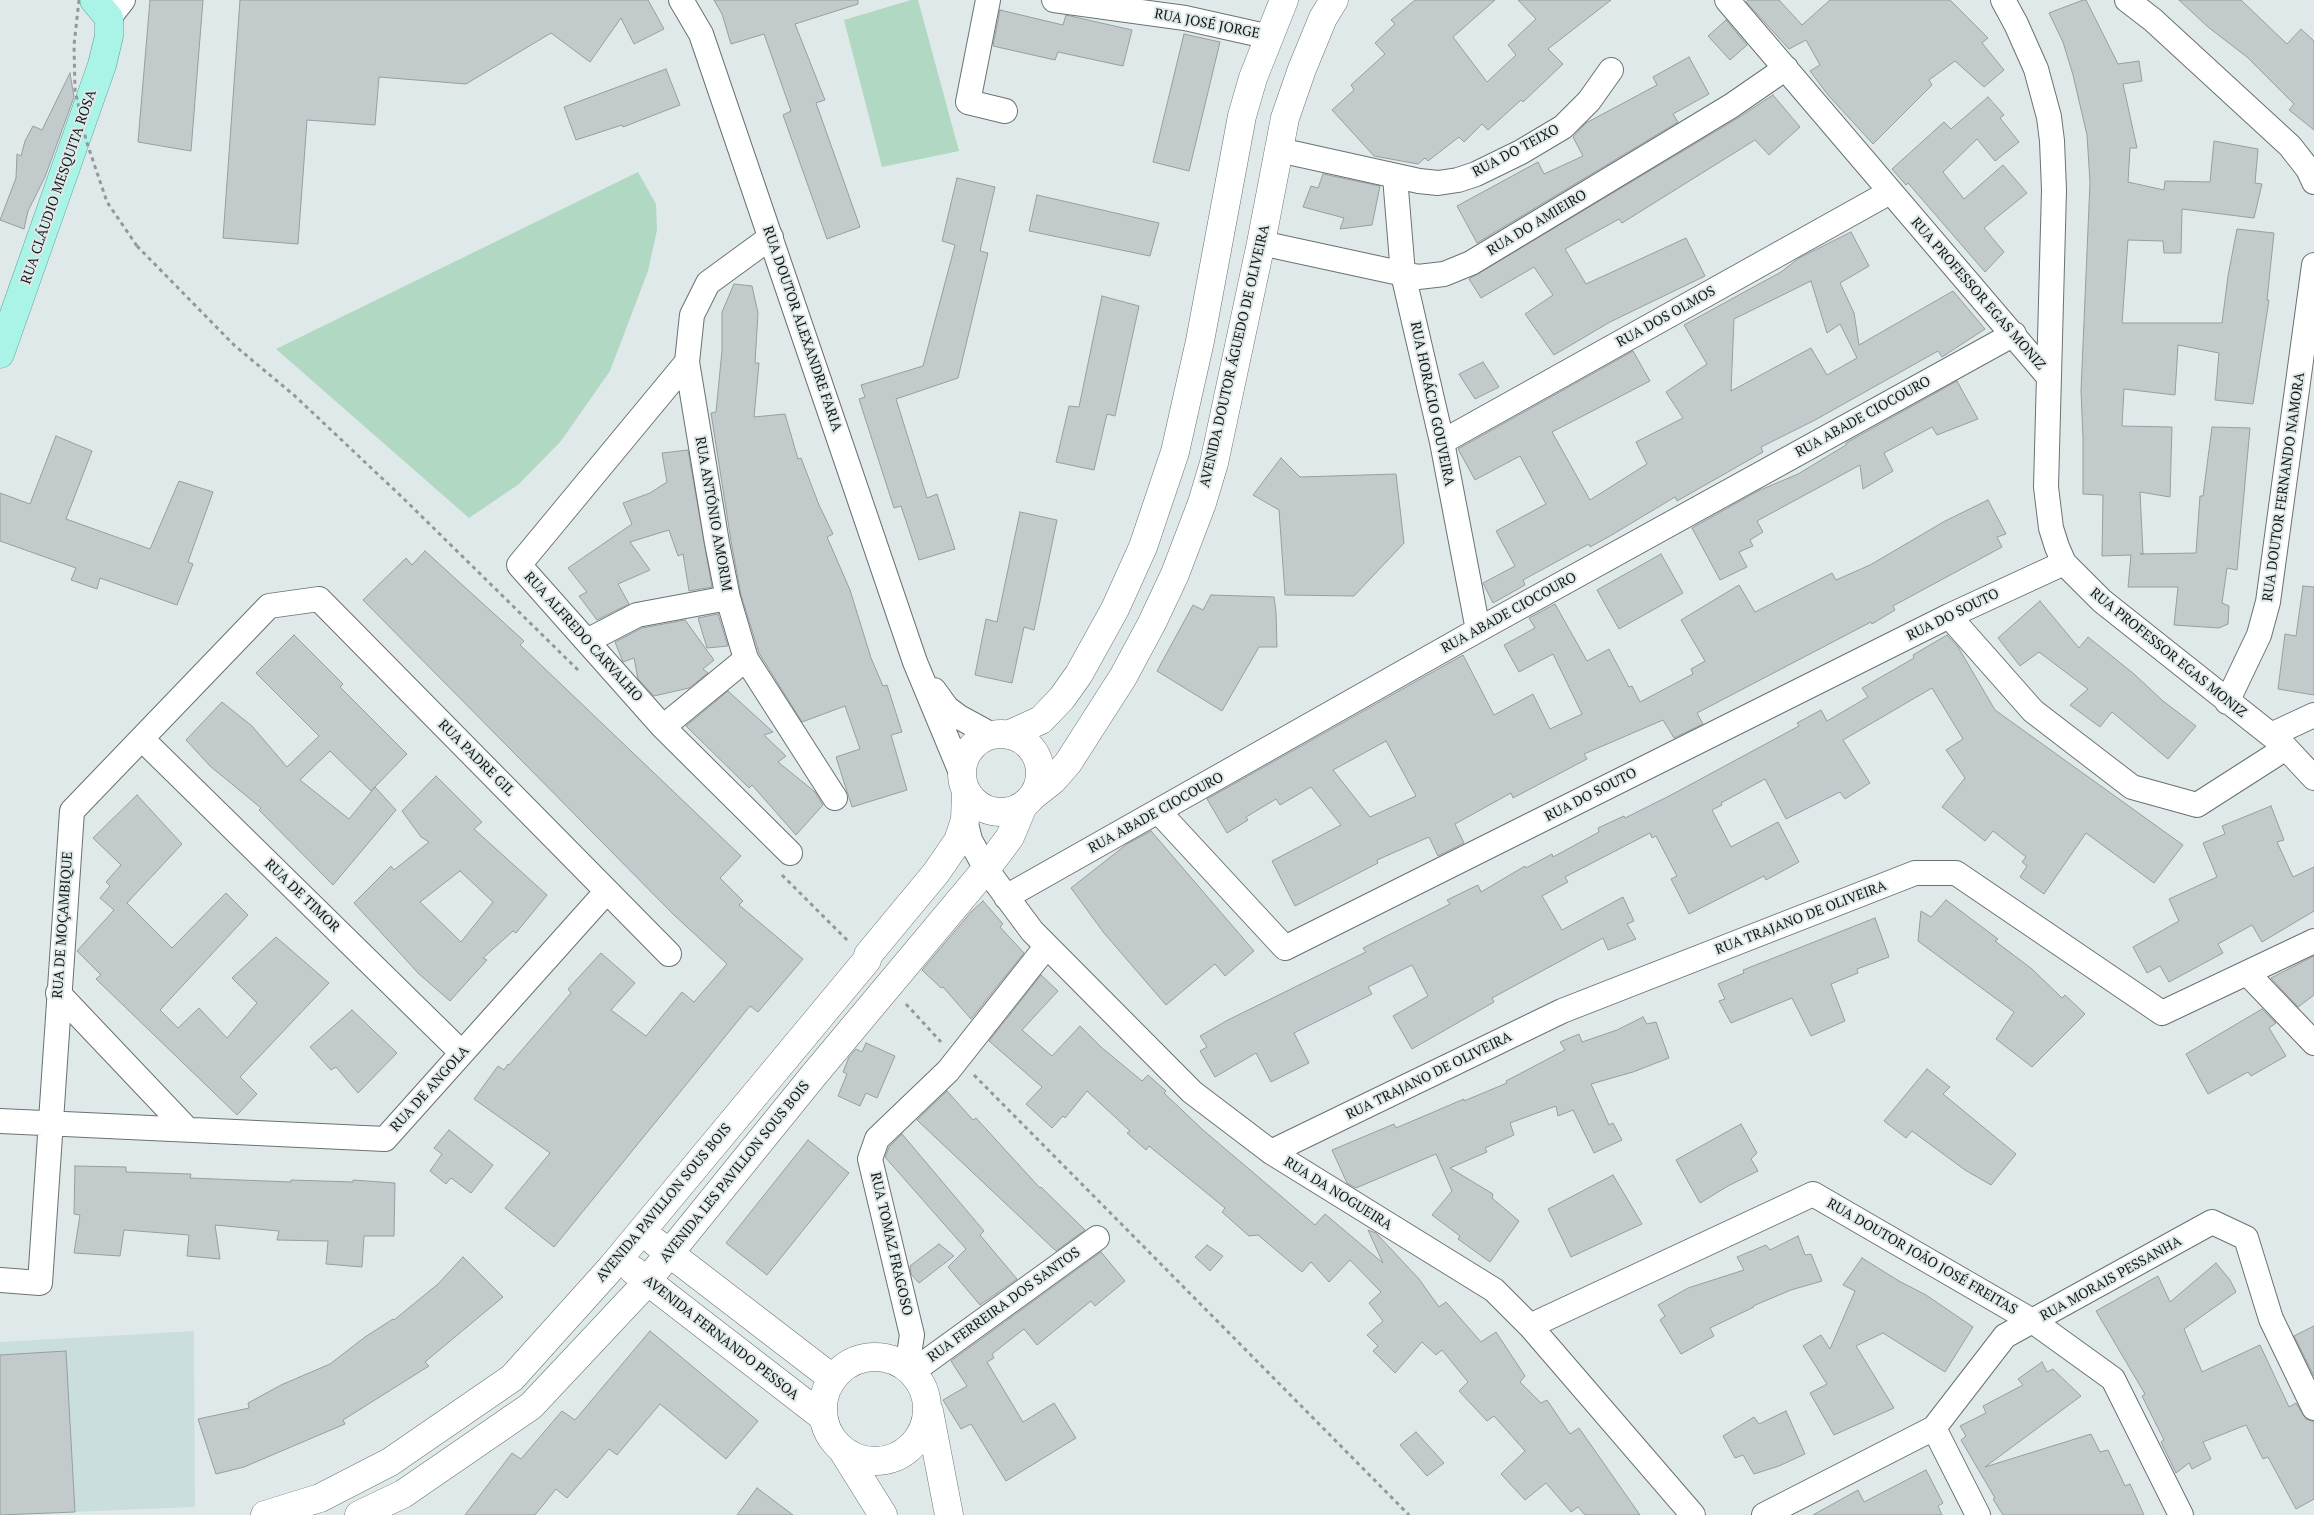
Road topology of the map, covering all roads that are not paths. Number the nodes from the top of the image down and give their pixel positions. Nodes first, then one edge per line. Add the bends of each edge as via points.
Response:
1 (681, 0) edge
2 (988, 0) edge
3 (1054, 0) edge
4 (1284, 0) edge
5 (1334, 0) edge
6 (1727, 0) edge
7 (2003, 0) edge
8 (2127, 0) edge
9 (109, 6) edge
10 (1179, 9) edge
11 (1270, 37) junction
12 (1786, 68) junction
13 (1611, 70) dead end
14 (1006, 111) dead end
15 (1279, 150) junction
16 (1395, 177) junction
17 (2314, 182) edge
18 (1890, 192) junction
19 (771, 237) junction
20 (1261, 243) junction
21 (2314, 265) edge
22 (1403, 274) junction
23 (2014, 334) junction
24 (0, 354) edge
25 (687, 362) junction
26 (2048, 376) junction
27 (1442, 442) junction
28 (2064, 563) junction
29 (728, 598) junction
30 (269, 606) joint
31 (1949, 616) junction
32 (1478, 630) junction
33 (587, 640) junction
34 (746, 659) junction
35 (915, 662) junction
36 (2227, 702) junction
37 (2314, 715) edge
38 (663, 727) junction
39 (1000, 735) junction
40 (142, 739) junction
41 (2279, 741) junction
42 (2314, 778) edge
43 (964, 784) junction
44 (835, 798) dead end
45 (1028, 800) junction
46 (1159, 812) junction
47 (965, 820) junction
48 (790, 853) dead end
49 (986, 868) junction
50 (607, 891) junction
51 (1006, 897) junction
52 (2314, 941) edge
53 (1046, 947) junction
54 (669, 954) dead end
55 (2247, 973) junction
56 (58, 993) junction
57 (2314, 1043) edge
58 (462, 1053) junction
59 (0, 1121) edge
60 (50, 1123) junction
61 (187, 1129) junction
62 (1271, 1152) junction
63 (642, 1231) junction
64 (1097, 1238) dead end
65 (668, 1254) junction
66 (618, 1259) junction
67 (0, 1280) edge
68 (647, 1281) junction
69 (2034, 1322) junction
70 (1530, 1326) junction
71 (909, 1369) junction
72 (832, 1378) junction
73 (928, 1402) junction
74 (2314, 1408) edge
75 (823, 1417) junction
76 (1934, 1428) junction
77 (843, 1451) junction
78 (402, 1505) edge
79 (265, 1515) edge
80 (359, 1515) edge
81 (883, 1515) edge
82 (949, 1515) edge
83 (1693, 1515) edge
84 (1764, 1515) edge
85 (1978, 1515) edge
86 (2181, 1515) edge

1 - 19 street, RUA DOUTOR ALEXANDRE FARIA via 701,34
2 - 14 street via 968,102
3 - 10 street, RUA JOSÉ JORGE
4 - 11 street
5 - 15 street, AVENIDA DOUTOR ÁGUEDO DE OLIVEIRA via 1302,69
6 - 12 street, RUA PROFESSOR EGAS MONIZ
7 - 26 street via 2036,69 2052,141 2054,190
8 - 17 street via 2290,146
9 - 24 main road, RUA CLÁUDIO MESQUITA ROSA via 109,36 102,65
10 - 11 street, RUA JOSÉ JORGE
11 - 39 street via 1252,78 1242,116 1200,341 1175,452 1143,547 1115,609 1062,698 1041,720
12 - 18 street, RUA PROFESSOR EGAS MONIZ
12 - 22 street, RUA DO AMIEIRO via 1731,106 1471,263 1430,277
13 - 16 street, RUA DO TEIXO via 1577,115 1521,152 1458,180 1438,183
15 - 16 street, RUA DO TEIXO
15 - 20 street, AVENIDA DOUTOR ÁGUEDO DE OLIVEIRA
16 - 22 street, RUA HORÁCIO GOUVEIRA
18 - 23 street, RUA PROFESSOR EGAS MONIZ
18 - 27 street, RUA DOS OLMOS
19 - 25 street, RUA ANTÓNIO AMORIM via 708,283 692,316
19 - 35 street, RUA DOUTOR ALEXANDRE FARIA
20 - 22 street, RUA DO AMIEIRO
20 - 45 street, AVENIDA DOUTOR ÁGUEDO DE OLIVEIRA via 1210,478 1175,574 1152,623 1095,722 1068,763
21 - 36 street, RUA DOUTOR FERNANDO NAMORA via 2268,602 2259,635
22 - 27 street, RUA HORÁCIO GOUVEIRA
23 - 26 street, RUA PROFESSOR EGAS MONIZ
23 - 32 street, RUA ABADE CIOCOURO
25 - 29 street, RUA ANTÓNIO AMORIM
25 - 33 street, RUA ALFREDO CARVALHO via 519,565
26 - 28 street, RUA PROFESSOR EGAS MONIZ via 2047,509 2056,547
27 - 32 street, RUA HORÁCIO GOUVEIRA
28 - 31 street, RUA DO SOUTO
28 - 36 street, RUA PROFESSOR EGAS MONIZ via 2102,601
29 - 33 street via 637,616
29 - 34 street, RUA ANTÓNIO AMORIM
30 - 40 street, RUA DE MOÇAMBIQUE
30 - 50 street, RUA PADRE GIL via 319,599
31 - 41 street via 2033,712 2132,787 2197,805
31 - 46 street, RUA DO SOUTO via 1285,948
32 - 46 street, RUA ABADE CIOCOURO
33 - 38 street, RUA ALFREDO CARVALHO
34 - 38 street
34 - 44 street, RUA ANTÓNIO AMORIM
35 - 39 street via 947,708 973,726
35 - 43 street
36 - 41 street, RUA PROFESSOR EGAS MONIZ
37 - 41 street
38 - 48 street, RUA ALFREDO CARVALHO
39 - 43 street via 982,739 967,754 962,764
39 - 45 street via 1020,739 1037,758 1039,783
40 - 56 street, RUA DE MOÇAMBIQUE via 72,811
40 - 58 street, RUA DE TIMOR
41 - 42 street, RUA PROFESSOR EGAS MONIZ
43 - 45 street via 974,802 985,809 1011,811
43 - 47 street, AVENIDA PAVILLON SOUS BOIS
45 - 49 street, AVENIDA LES PAVILLON SOUS BOIS via 1010,837
46 - 51 street, RUA ABADE CIOCOURO
47 - 49 street, RUA DA NOGUEIRA via 970,840
47 - 63 street, AVENIDA PAVILLON SOUS BOIS via 958,841 936,873
49 - 51 street, RUA DA NOGUEIRA
49 - 65 street, AVENIDA LES PAVILLON SOUS BOIS
50 - 54 street, RUA PADRE GIL
50 - 58 street, RUA DE ANGOLA
51 - 53 street, RUA DA NOGUEIRA
52 - 55 street, RUA TRAJANO DE OLIVEIRA
53 - 62 street, RUA DA NOGUEIRA via 1192,1092
53 - 71 street, RUA TOMAZ FRAGOSO via 948,1071 877,1139 870,1159 912,1336
55 - 57 street
55 - 62 street, RUA TRAJANO DE OLIVEIRA via 2162,1013 1956,873 1915,873 1562,1012
56 - 60 street, RUA DE MOÇAMBIQUE
56 - 61 street
58 - 61 street, RUA DE ANGOLA via 385,1139
59 - 60 street, RUA DE ANGOLA
60 - 61 street, RUA DE ANGOLA
60 - 67 street, RUA DE MOÇAMBIQUE via 40,1282
62 - 70 street, RUA DA NOGUEIRA via 1494,1290
63 - 65 street
63 - 66 street, AVENIDA PAVILLON SOUS BOIS
64 - 71 street, RUA FERREIRA DOS SANTOS
65 - 68 street, AVENIDA LES PAVILLON SOUS BOIS
65 - 72 street
66 - 68 street, AVENIDA FERNANDO PESSOA
66 - 79 street, AVENIDA PAVILLON SOUS BOIS via 512,1378 390,1462 320,1498
68 - 75 street, AVENIDA FERNANDO PESSOA
68 - 78 street, AVENIDA LES PAVILLON SOUS BOIS via 532,1406
69 - 70 street, RUA DOUTOR JOÃO JOSÉ FREITAS via 1813,1194
69 - 74 street, RUA MORAIS PESSANHA via 2212,1222 2246,1238 2271,1319
69 - 76 street, RUA MORAIS PESSANHA via 2005,1336
69 - 86 street, RUA DOUTOR JOÃO JOSÉ FREITAS via 2113,1379
70 - 83 street, RUA DA NOGUEIRA
71 - 72 street via 892,1359 876,1356 859,1359
71 - 73 street via 922,1385
72 - 75 street via 826,1390
73 - 77 street via 921,1436 909,1450 894,1459 876,1462 859,1459
73 - 82 street
75 - 77 street via 827,1430
76 - 84 street, RUA MORAIS PESSANHA
76 - 85 street
77 - 81 street
78 - 80 street

